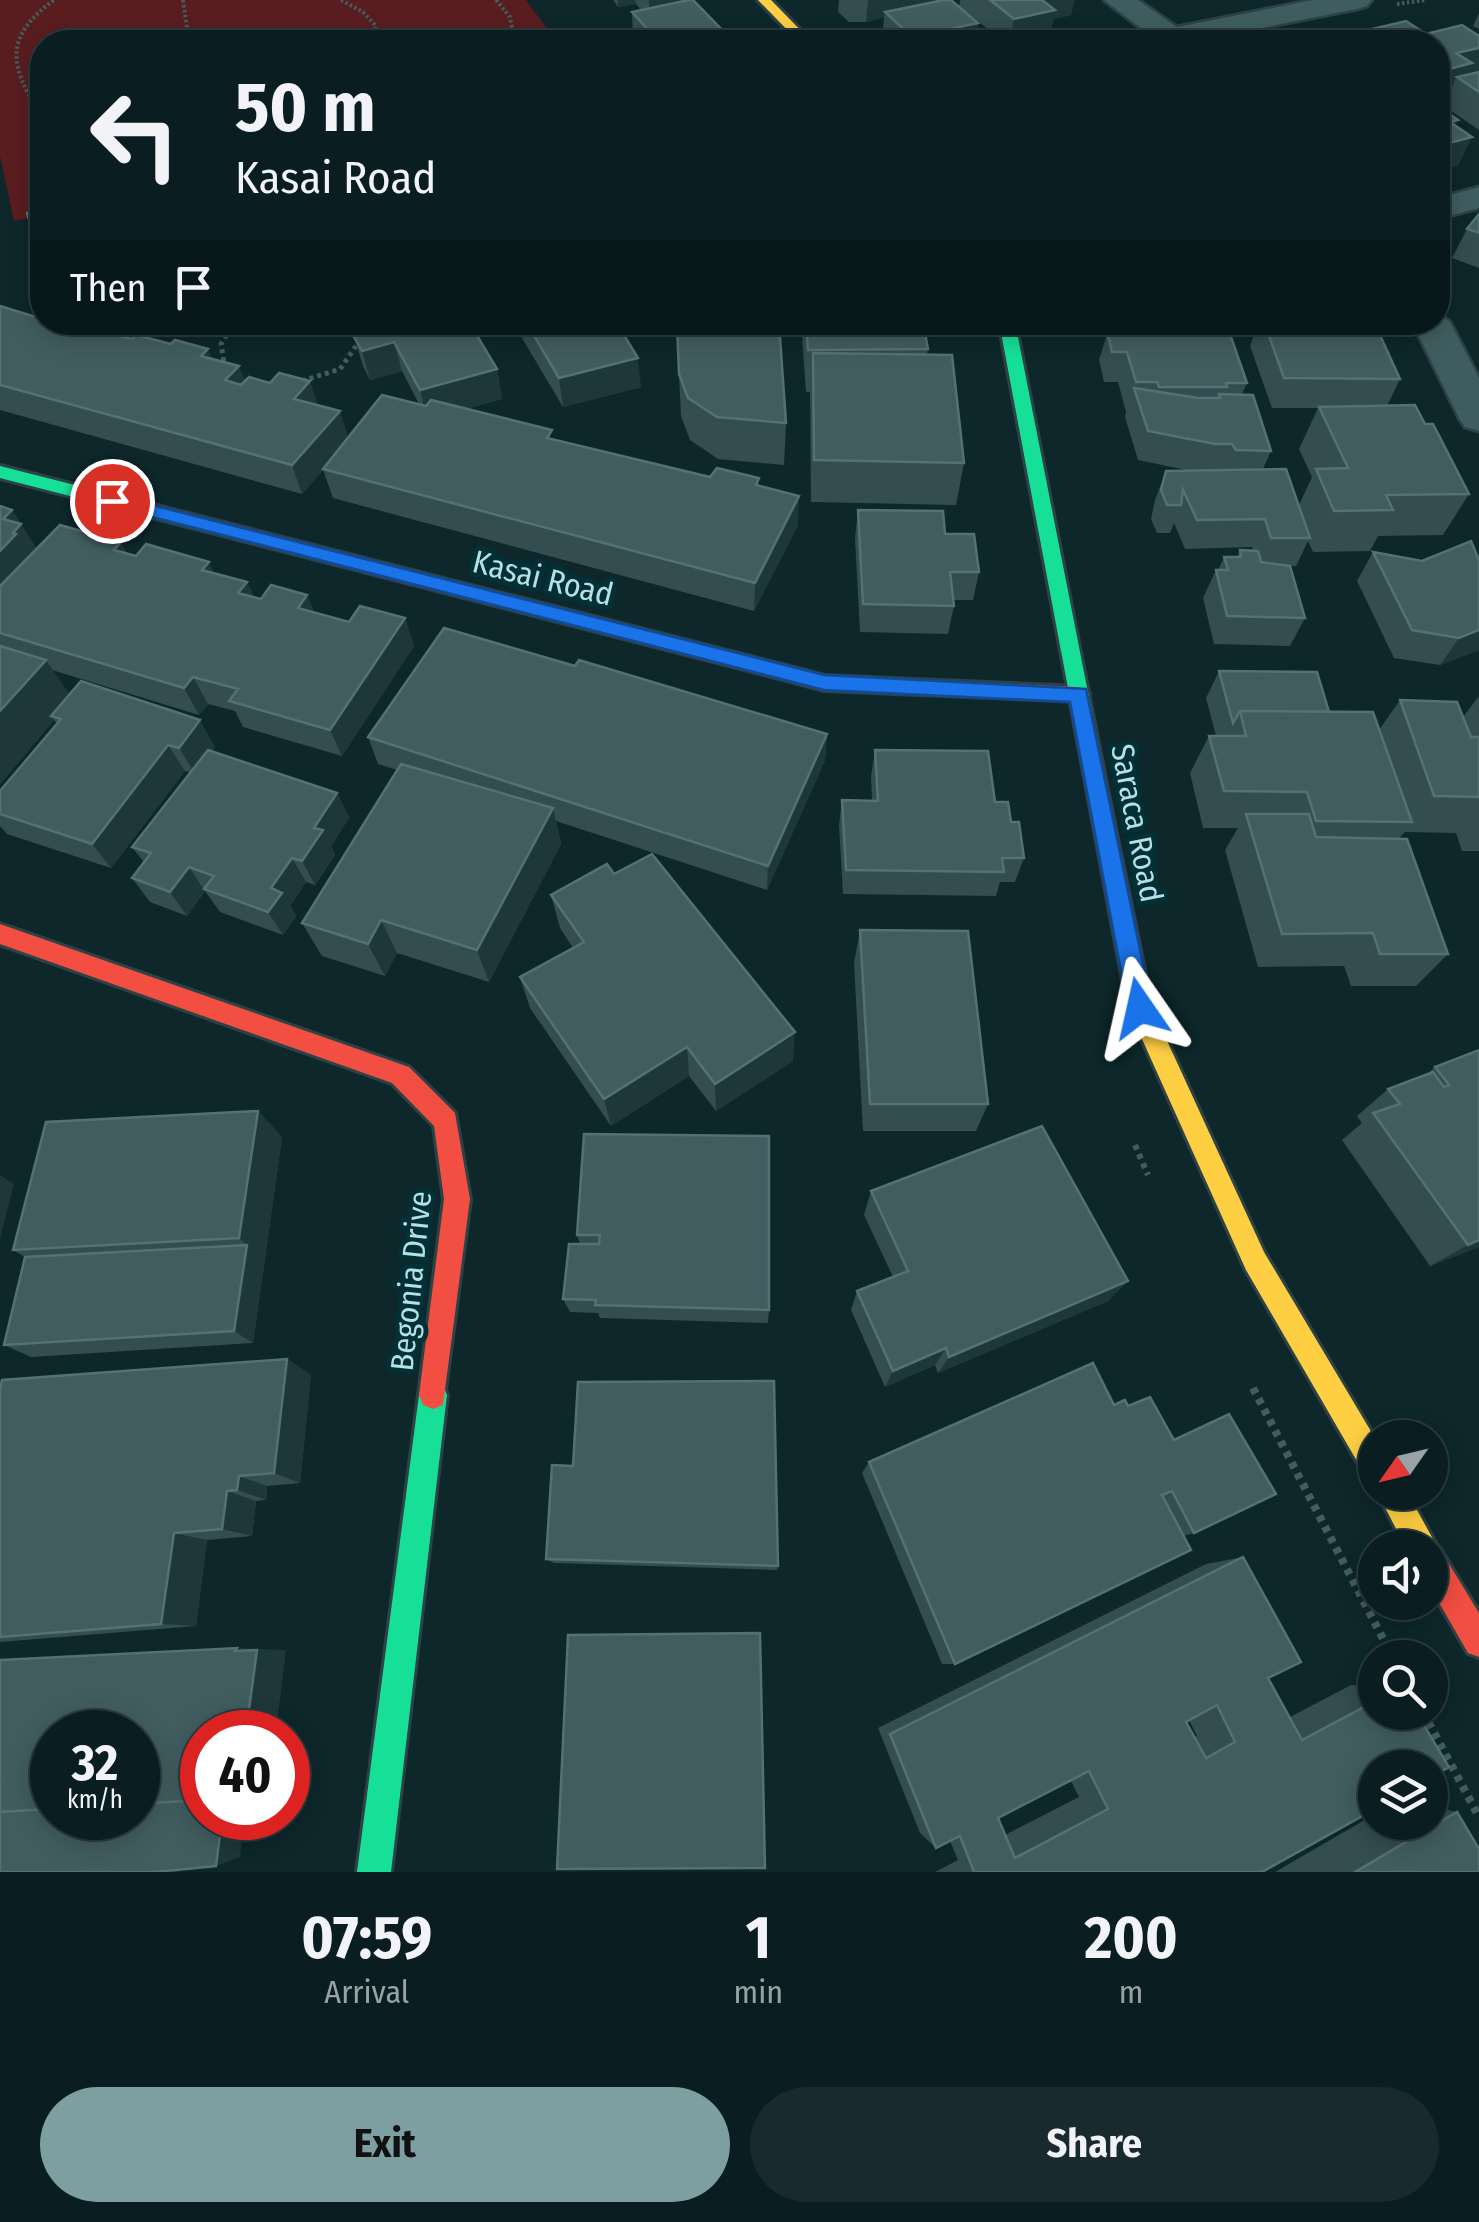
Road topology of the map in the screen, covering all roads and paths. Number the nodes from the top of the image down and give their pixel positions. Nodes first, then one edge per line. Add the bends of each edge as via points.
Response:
1 (54, 0) edge
2 (183, 0) edge
3 (341, 0) edge
4 (496, 0) edge
5 (764, 0) edge
6 (1119, 0) edge
7 (1356, 0) edge
8 (187, 30) edge
9 (376, 30) edge
10 (513, 30) edge
11 (794, 30) edge
12 (1150, 30) edge
13 (1209, 30) edge
14 (10, 33) dead end
15 (10, 67) dead end
16 (30, 99) edge
17 (1479, 197) edge
18 (1450, 205) edge
19 (1009, 335) edge
20 (1437, 335) edge
21 (1479, 418) edge
22 (0, 472) edge
23 (1078, 694) junction
24 (0, 934) edge
25 (1358, 1437) edge
26 (1448, 1589) edge
27 (1479, 1642) edge
28 (1432, 1730) edge
29 (1479, 1817) edge
30 (374, 1872) edge

1 - 14 path
2 - 8 path
3 - 9 path via 364,12
4 - 10 path
5 - 11 street
6 - 12 street
7 - 13 street
15 - 16 path
17 - 18 street
19 - 23 street, Saraca Road
20 - 21 street
22 - 23 street, Kasai Road via 824,682
23 - 25 street, Saraca Road via 1140,1008 1254,1261
24 - 30 street, Begonia Drive via 400,1075 446,1120 457,1199
26 - 27 street
28 - 29 path

